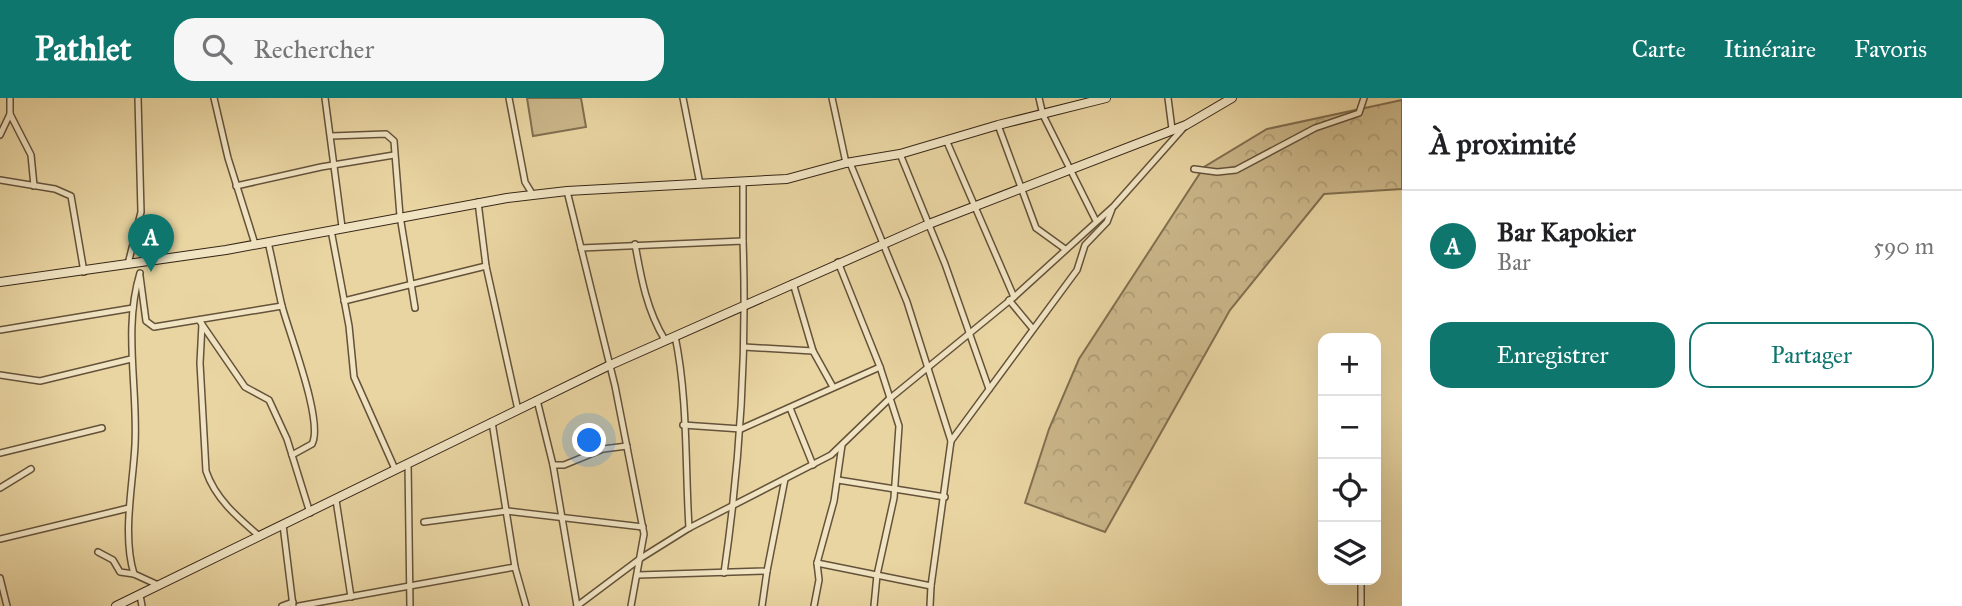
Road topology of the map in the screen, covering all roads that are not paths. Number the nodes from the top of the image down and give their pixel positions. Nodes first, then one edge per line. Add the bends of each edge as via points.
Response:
1 (10, 98) edge
2 (138, 98) edge
3 (214, 98) edge
4 (325, 98) edge
5 (509, 98) edge
6 (683, 98) edge
7 (832, 98) edge
8 (1039, 98) edge
9 (1106, 98) edge
10 (1168, 98) edge
11 (1232, 98) edge
12 (1364, 98) edge
13 (10, 114) junction
14 (1043, 115) junction
15 (998, 125) junction
16 (1186, 125) junction
17 (1172, 130) junction
18 (0, 135) edge
19 (331, 136) junction
20 (947, 142) junction
21 (900, 154) junction
22 (394, 155) junction
23 (848, 163) junction
24 (334, 165) junction
25 (1071, 168) junction
26 (1194, 169) dead end
27 (0, 180) edge
28 (743, 183) junction
29 (700, 184) junction
30 (34, 186) junction
31 (236, 186) junction
32 (1019, 187) junction
33 (567, 191) junction
34 (533, 195) junction
35 (478, 202) junction
36 (975, 206) junction
37 (1114, 206) junction
38 (400, 216) junction
39 (1095, 219) junction
40 (929, 223) junction
41 (342, 227) junction
42 (331, 230) junction
43 (743, 241) junction
44 (268, 242) junction
45 (884, 242) junction
46 (255, 244) junction
47 (635, 244) junction
48 (581, 248) junction
49 (1065, 249) junction
50 (139, 262) junction
51 (838, 262) junction
52 (128, 264) junction
53 (486, 265) junction
54 (84, 272) junction
55 (140, 273) junction
56 (0, 282) edge
57 (413, 282) junction
58 (793, 283) junction
59 (1011, 298) junction
60 (344, 301) junction
61 (745, 304) junction
62 (282, 306) junction
63 (133, 308) junction
64 (415, 308) dead end
65 (201, 322) junction
66 (1033, 329) junction
67 (0, 330) edge
68 (971, 333) junction
69 (675, 336) junction
70 (665, 340) junction
71 (744, 347) junction
72 (813, 351) junction
73 (131, 359) junction
74 (608, 366) junction
75 (880, 367) junction
76 (930, 368) junction
77 (0, 375) edge
78 (832, 387) junction
79 (989, 389) junction
80 (537, 400) junction
81 (888, 400) junction
82 (790, 408) junction
83 (518, 410) junction
84 (492, 422) junction
85 (683, 425) junction
86 (102, 428) dead end
87 (741, 429) junction
88 (951, 441) junction
89 (842, 445) junction
90 (627, 446) junction
91 (0, 453) edge
92 (292, 455) junction
93 (408, 463) junction
94 (553, 465) junction
95 (813, 465) junction
96 (31, 469) dead end
97 (395, 470) junction
98 (785, 479) junction
99 (838, 480) junction
100 (0, 488) edge
101 (895, 489) junction
102 (945, 497) junction
103 (335, 500) junction
104 (734, 505) junction
105 (129, 508) junction
106 (507, 511) junction
107 (310, 513) junction
108 (560, 516) junction
109 (424, 522) dead end
110 (283, 525) junction
111 (643, 527) junction
112 (689, 528) junction
113 (258, 535) junction
114 (0, 539) edge
115 (98, 552) dead end
116 (641, 558) junction
117 (817, 563) junction
118 (516, 567) junction
119 (767, 571) junction
120 (723, 573) junction
121 (134, 574) junction
122 (638, 575) junction
123 (877, 575) junction
124 (0, 578) edge
125 (159, 585) junction
126 (1361, 585) edge
127 (931, 586) junction
128 (411, 587) junction
129 (140, 594) junction
130 (352, 597) junction
131 (293, 604) edge
132 (7, 606) edge
133 (116, 606) edge
134 (142, 606) edge
135 (282, 606) edge
136 (299, 606) edge
137 (410, 606) edge
138 (526, 606) edge
139 (577, 606) edge
140 (631, 606) edge
141 (762, 606) edge
142 (814, 606) edge
143 (874, 606) edge
144 (930, 606) edge
145 (1361, 606) edge

1 - 13 street
2 - 52 street via 141,212
3 - 31 street
4 - 19 street
5 - 34 street via 525,182
6 - 29 street
7 - 23 street
8 - 14 street
9 - 14 street
10 - 17 street
11 - 16 street
12 - 26 street via 1359,113 1315,128 1236,170
13 - 18 street
13 - 30 street via 31,155
14 - 15 street
14 - 25 street
15 - 20 street
15 - 32 street
16 - 17 street
16 - 37 street
17 - 25 street
19 - 22 street via 386,134 394,141
19 - 24 street
20 - 21 street
20 - 36 street
21 - 23 street
21 - 40 street
22 - 24 street
22 - 38 street
23 - 28 street via 787,179
23 - 45 street
24 - 31 street
24 - 41 street
25 - 32 street
25 - 39 street
27 - 30 street
28 - 29 street
28 - 43 street
29 - 33 street
30 - 54 street via 71,196
31 - 46 street
32 - 36 street
32 - 49 street via 1036,228
33 - 34 street
33 - 48 street
34 - 35 street
35 - 38 street
35 - 53 street
36 - 40 street
36 - 59 street
37 - 39 street
37 - 66 street via 1107,222 1085,245 1077,270
38 - 41 street
38 - 57 street
39 - 49 street
40 - 45 street
40 - 68 street
41 - 42 street
42 - 44 street
42 - 60 street
43 - 47 street
43 - 61 street
44 - 46 street
44 - 62 street
45 - 51 street
45 - 76 street
46 - 50 street
47 - 48 street
47 - 70 street via 655,325
48 - 74 street
49 - 59 street
50 - 52 street
50 - 55 street
51 - 58 street
51 - 75 street
52 - 54 street
53 - 57 street
53 - 83 street
54 - 56 street
55 - 63 street
55 - 65 street via 149,326
57 - 60 street
57 - 64 street
58 - 61 street
58 - 72 street
59 - 66 street
59 - 68 street
60 - 97 street via 357,387
61 - 69 street
61 - 71 street
62 - 65 street
62 - 92 street via 299,353 316,436 312,444
63 - 67 street
63 - 73 street
65 - 92 street via 245,387 270,400
65 - 113 street via 206,471 233,513
66 - 79 street
68 - 76 street
68 - 79 street
69 - 70 street
69 - 85 street via 684,376
70 - 74 street
71 - 72 street
71 - 87 street
72 - 78 street
73 - 77 street via 40,381
73 - 105 street via 135,444
74 - 80 street
74 - 90 street
75 - 78 street
75 - 81 street
76 - 81 street
76 - 88 street
78 - 82 street
79 - 88 street
80 - 83 street
80 - 94 street
81 - 89 street
81 - 101 street via 899,426
82 - 87 street
82 - 95 street
83 - 84 street
84 - 93 street
84 - 106 street
85 - 87 street
85 - 112 street
86 - 91 street
87 - 104 street
88 - 102 street
89 - 95 street
89 - 99 street
90 - 94 street
90 - 111 street
92 - 107 street
93 - 97 street
93 - 128 street
94 - 108 street
95 - 98 street
96 - 100 street
97 - 103 street
98 - 104 street
98 - 119 street
99 - 101 street
99 - 117 street
101 - 102 street
101 - 123 street
102 - 127 street
103 - 107 street
103 - 130 street
104 - 112 street
104 - 120 street
105 - 114 street
105 - 121 street
106 - 108 street
106 - 109 street
106 - 118 street
107 - 110 street
108 - 111 street
108 - 139 street
110 - 113 street
110 - 131 street
111 - 116 street
112 - 116 street
113 - 125 street
115 - 121 street via 113,559 120,572
116 - 122 street
116 - 139 street
117 - 123 street
117 - 142 street
118 - 128 street
118 - 138 street
119 - 120 street
119 - 141 street
120 - 122 street
121 - 125 street
122 - 140 street
123 - 127 street
123 - 143 street
124 - 132 street
125 - 129 street
126 - 145 street
127 - 144 street
128 - 130 street
128 - 137 street
129 - 133 street
129 - 134 street
130 - 136 street
131 - 135 street

